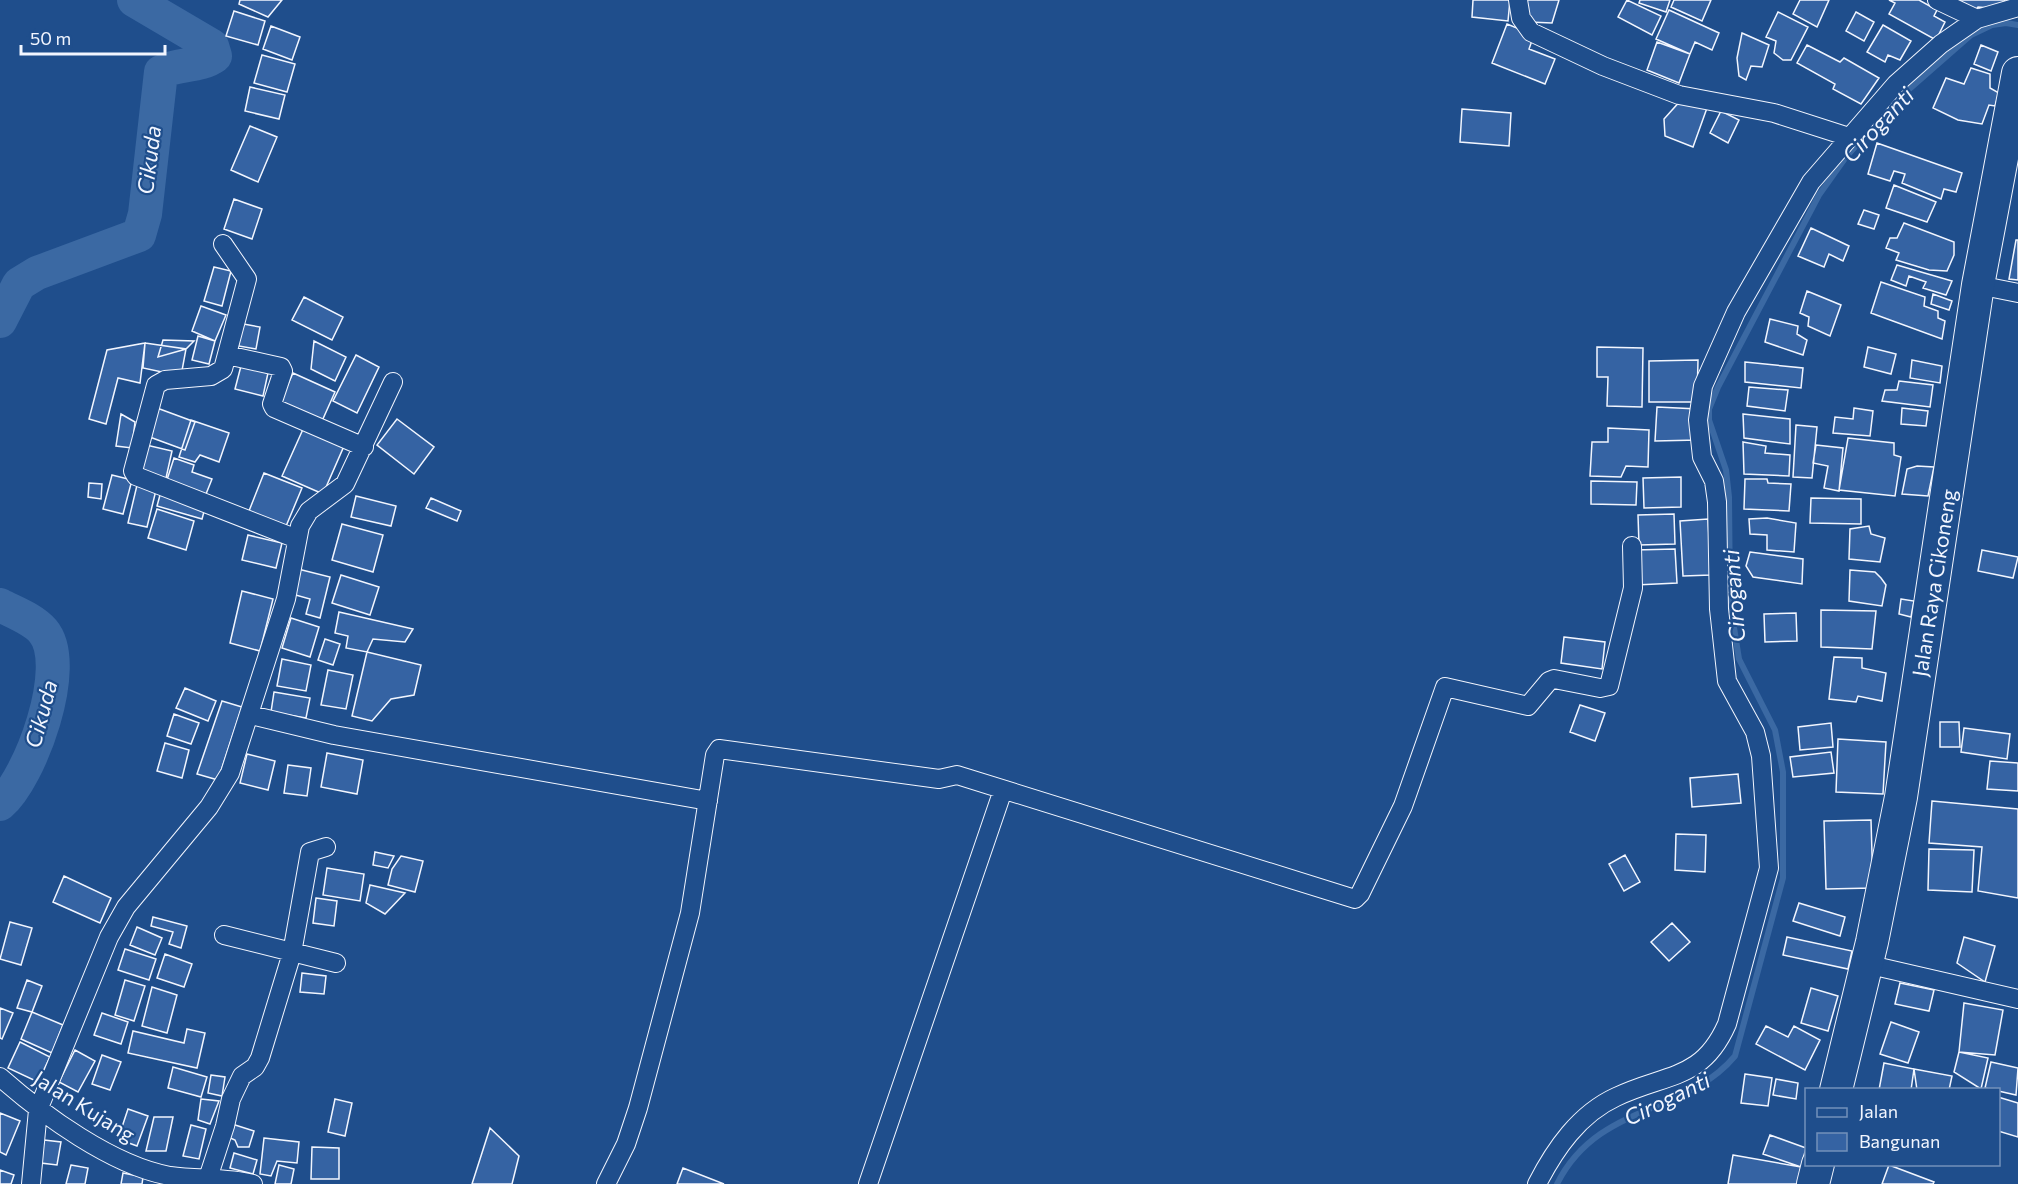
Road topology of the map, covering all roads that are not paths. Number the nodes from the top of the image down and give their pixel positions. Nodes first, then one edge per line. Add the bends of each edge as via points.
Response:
1 (1518, 0) edge
2 (1937, 0) edge
3 (2018, 7) edge
4 (1977, 19) junction
5 (2018, 73) edge
6 (1849, 137) junction
7 (223, 244) dead end
8 (1978, 285) junction
9 (2018, 293) edge
10 (227, 355) junction
11 (393, 382) dead end
12 (364, 447) junction
13 (297, 539) junction
14 (1632, 546) dead end
15 (251, 715) junction
16 (1003, 790) junction
17 (708, 801) junction
18 (326, 847) dead end
19 (224, 936) dead end
20 (292, 953) junction
21 (336, 963) dead end
22 (1866, 964) junction
23 (2018, 999) edge
24 (0, 1077) edge
25 (1836, 1088) edge
26 (38, 1110) junction
27 (1818, 1166) edge
28 (208, 1178) junction
29 (31, 1184) edge
30 (253, 1184) edge
31 (606, 1184) edge
32 (868, 1184) edge
33 (1537, 1184) edge
34 (1813, 1184) edge

1 - 6 street via 1521,18 1531,32 1603,66 1679,95 1774,114
2 - 4 street
3 - 4 street
4 - 6 street via 1903,78
5 - 8 highway, Jalan Raya Cikoneng
6 - 33 street via 1811,182 1736,312 1703,386 1698,420 1702,457 1714,481 1717,502 1719,609 1727,681 1755,732 1761,756 1768,868 1727,1024 1718,1045 1703,1060 1615,1097 1580,1121 1553,1153
7 - 10 street via 247,279
8 - 9 street
8 - 22 highway, Jalan Raya Cikoneng via 1903,790
10 - 12 street via 281,367 274,408
10 - 13 street via 223,369 211,376 165,380 156,385 133,471 136,476
11 - 12 street
12 - 13 street via 345,484 304,517
13 - 15 street via 286,599
14 - 16 street via 1633,588 1609,686 1600,688 1554,679 1528,706 1445,687 1403,807 1355,900
15 - 17 street via 334,735
15 - 26 street via 221,790 116,922
16 - 17 street via 957,775 939,780 724,748 716,751
16 - 32 street
17 - 31 street via 687,924 638,1108 627,1144
18 - 20 street via 310,852 306,863
19 - 20 street
20 - 21 street
20 - 28 street via 260,1058 242,1076 231,1099
22 - 23 street
22 - 25 highway, Jalan Raya Cikoneng
24 - 26 street, Jalan Kujang
26 - 28 street, Jalan Kujang via 122,1160 170,1176
26 - 29 street
27 - 34 highway
28 - 30 street, Jalan Kujang

